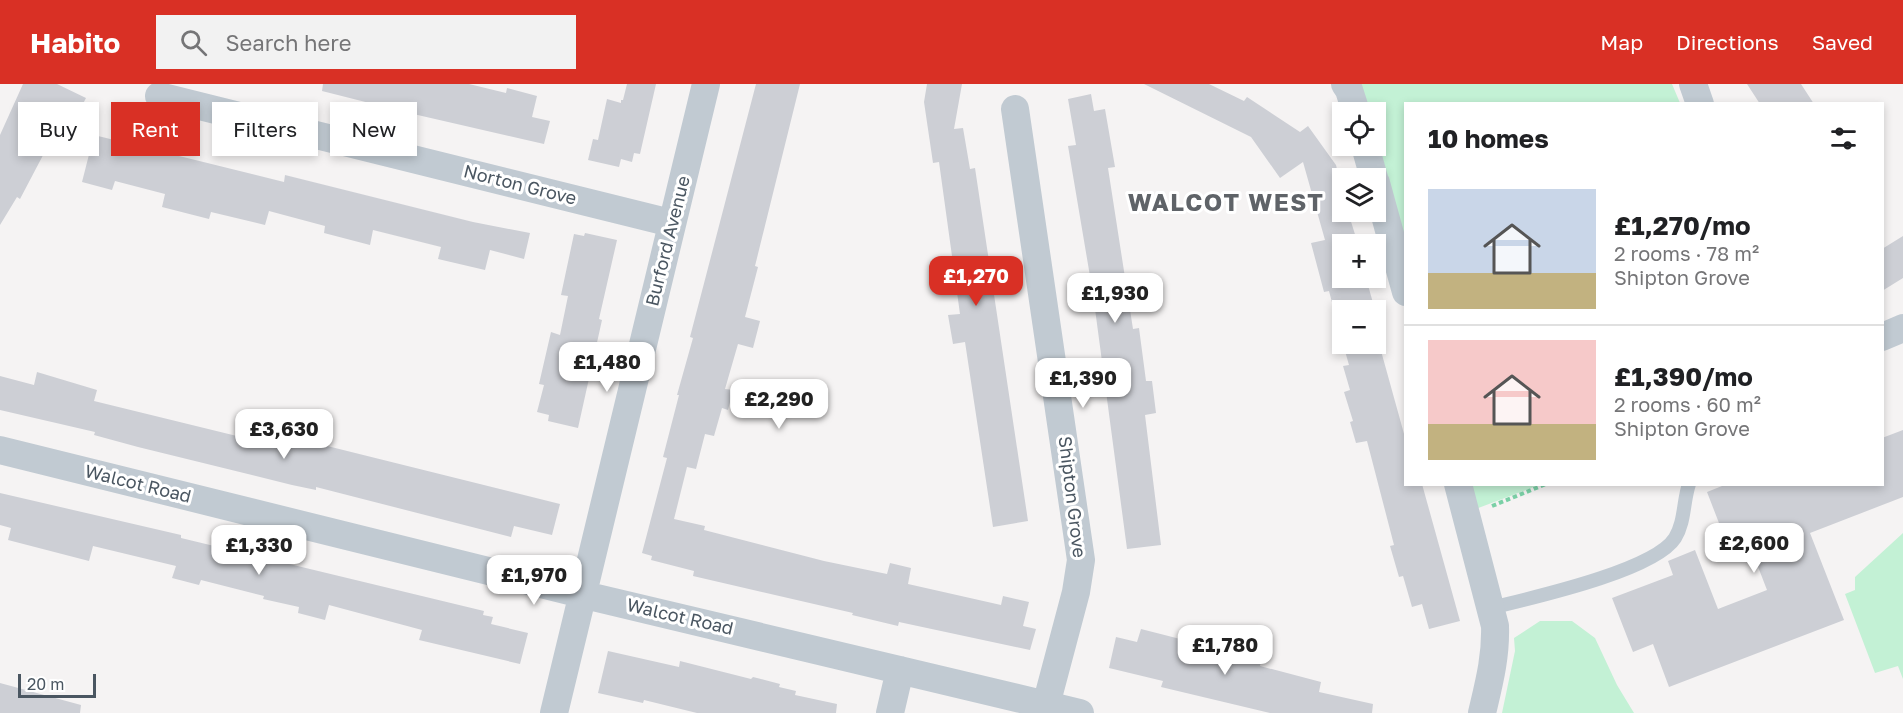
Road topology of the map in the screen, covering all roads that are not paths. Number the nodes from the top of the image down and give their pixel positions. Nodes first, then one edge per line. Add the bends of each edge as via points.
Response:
1 (706, 84) edge
2 (1345, 84) edge
3 (1692, 84) edge
4 (159, 96) dead end
5 (1353, 102) edge
6 (1699, 102) edge
7 (1015, 109) dead end
8 (1386, 219) edge
9 (671, 223) junction
10 (1404, 285) edge
11 (1903, 328) edge
12 (1884, 336) edge
13 (0, 450) edge
14 (1458, 486) edge
15 (1689, 486) edge
16 (583, 594) junction
17 (1491, 608) junction
18 (900, 670) junction
19 (1047, 705) junction
20 (554, 713) edge
21 (890, 713) edge
22 (1080, 713) edge
23 (1482, 713) edge

1 - 9 street, Burford Avenue
2 - 5 street
3 - 6 street
4 - 9 street, Norton Grove
7 - 19 street, Shipton Grove via 1081,560
8 - 10 street
9 - 16 street, Burford Avenue
11 - 12 street
13 - 16 street, Walcot Road
14 - 17 street
15 - 17 lane via 1679,532 1664,551 1616,573
16 - 18 street, Walcot Road
16 - 20 street, Burford Avenue
17 - 23 street via 1496,648
18 - 19 street, Walcot Road
18 - 21 street
19 - 22 street, Walcot Road

